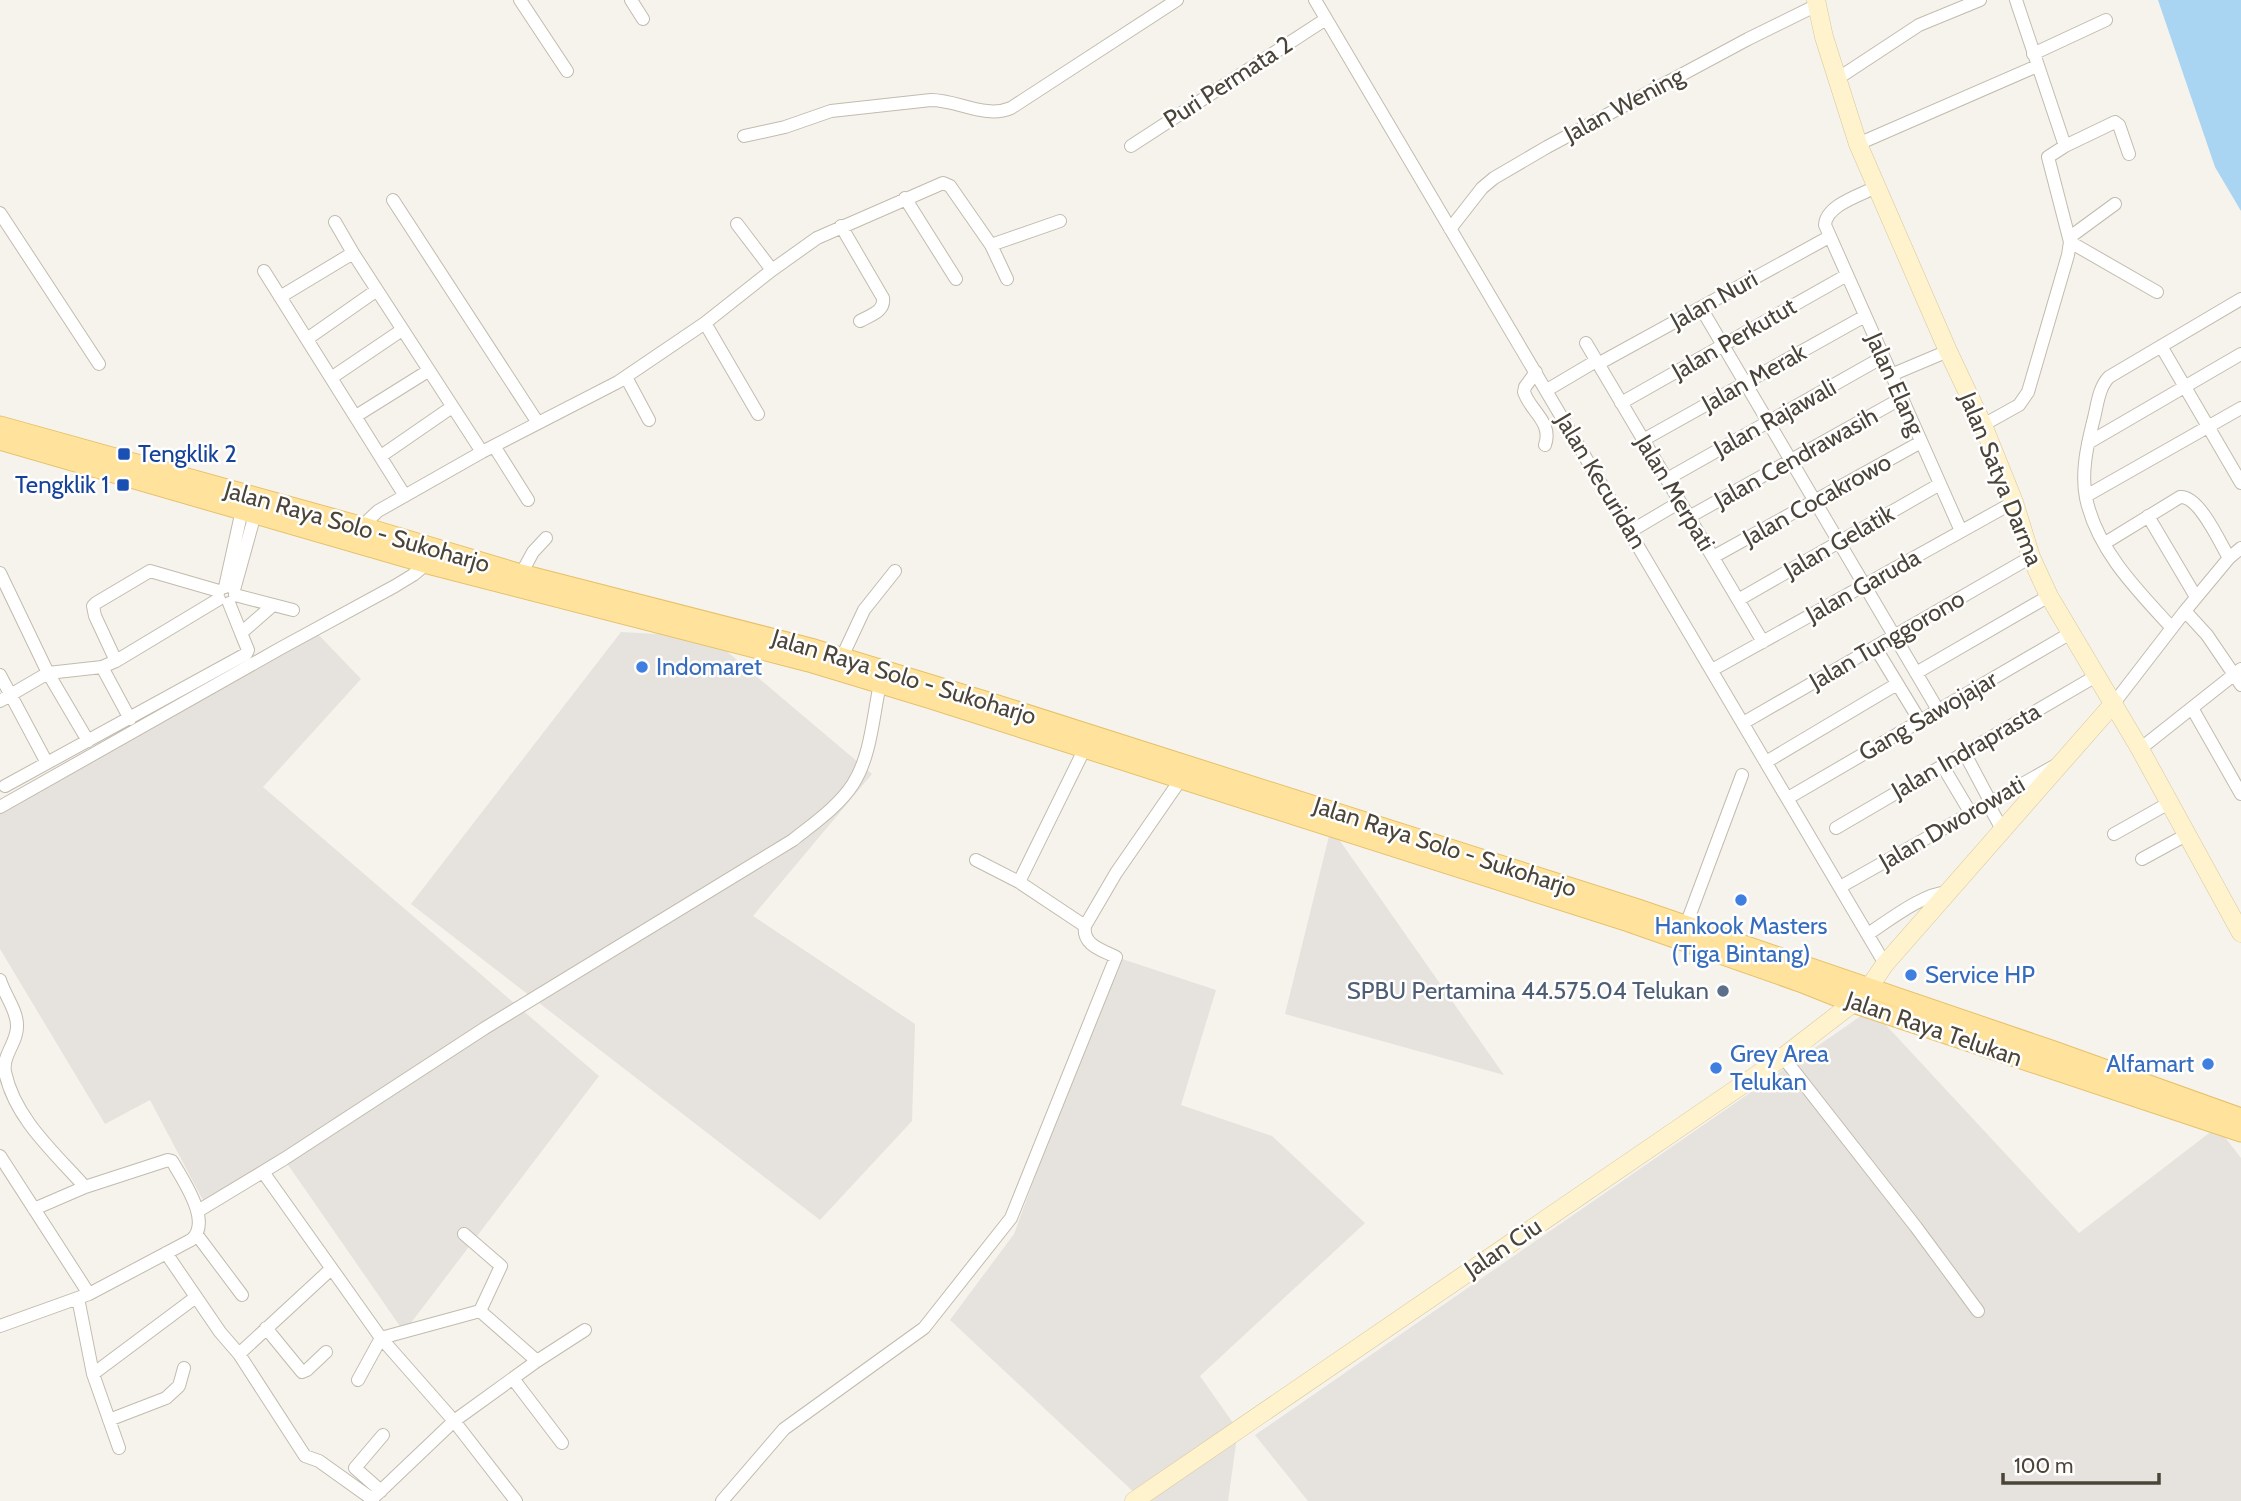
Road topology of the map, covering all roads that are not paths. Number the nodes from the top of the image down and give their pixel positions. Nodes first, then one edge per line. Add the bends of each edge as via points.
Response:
1 (520, 0) edge
2 (631, 0) edge
3 (1177, 0) edge
4 (1315, 0) edge
5 (1980, 0) edge
6 (2016, 0) edge
7 (1816, 3) edge
8 (643, 19) dead end
9 (1326, 19) junction
10 (2106, 20) dead end
11 (2035, 60) junction
12 (567, 71) dead end
13 (1837, 79) junction
14 (744, 136) dead end
15 (1858, 144) junction
16 (1131, 146) dead end
17 (2065, 146) junction
18 (2129, 154) dead end
19 (1877, 187) junction
20 (905, 198) junction
21 (393, 200) dead end
22 (2115, 204) dead end
23 (0, 213) edge
24 (1060, 221) dead end
25 (335, 222) dead end
26 (737, 224) dead end
27 (841, 226) junction
28 (1450, 229) junction
29 (1829, 237) junction
30 (2070, 239) junction
31 (992, 245) junction
32 (353, 253) junction
33 (772, 270) junction
34 (264, 271) dead end
35 (1847, 275) junction
36 (956, 279) dead end
37 (1007, 279) dead end
38 (377, 290) junction
39 (2157, 292) dead end
40 (280, 297) junction
41 (2241, 299) edge
42 (1701, 308) junction
43 (1865, 316) junction
44 (860, 321) dead end
45 (705, 323) junction
46 (402, 330) junction
47 (307, 340) junction
48 (1586, 344) dead end
49 (1723, 345) junction
50 (2161, 346) junction
51 (1948, 351) junction
52 (2241, 354) edge
53 (1883, 357) junction
54 (1597, 363) junction
55 (99, 365) dead end
56 (428, 371) junction
57 (1536, 372) junction
58 (1891, 374) junction
59 (626, 377) junction
60 (331, 378) junction
61 (1745, 383) junction
62 (2185, 386) junction
63 (1547, 390) junction
64 (1902, 398) junction
65 (1621, 403) junction
66 (452, 407) junction
67 (2241, 408) edge
68 (758, 414) dead end
69 (356, 416) junction
70 (649, 420) dead end
71 (1768, 422) junction
72 (538, 423) junction
73 (1983, 425) junction
74 (0, 426) edge
75 (2209, 427) junction
76 (0, 440) edge
77 (1643, 440) junction
78 (1922, 442) junction
79 (2088, 443) junction
80 (1545, 445) dead end
81 (488, 449) junction
82 (381, 456) junction
83 (1791, 460) junction
84 (2239, 475) edge
85 (1667, 479) junction
86 (1940, 484) junction
87 (405, 496) junction
88 (2086, 496) junction
89 (528, 500) dead end
90 (1815, 501) junction
91 (1680, 502) junction
92 (2014, 502) junction
93 (248, 512) junction
94 (2148, 516) junction
95 (1689, 517) junction
96 (1631, 531) junction
97 (1961, 531) junction
98 (356, 534) junction
99 (546, 538) dead end
100 (1839, 542) junction
101 (2105, 543) junction
102 (2241, 548) edge
103 (2031, 556) junction
104 (433, 557) junction
105 (1713, 557) junction
106 (2229, 558) junction
107 (895, 571) dead end
108 (0, 573) edge
109 (521, 574) junction
110 (1864, 585) junction
111 (227, 594) junction
112 (2049, 596) junction
113 (2196, 597) junction
114 (1738, 600) junction
115 (272, 606) junction
116 (293, 610) dead end
117 (2185, 611) junction
118 (2172, 628) junction
119 (241, 633) junction
120 (2069, 634) junction
121 (1894, 635) junction
122 (1763, 642) junction
123 (1875, 646) junction
124 (842, 657) junction
125 (116, 661) junction
126 (102, 667) junction
127 (1712, 670) junction
128 (48, 673) junction
129 (1916, 673) junction
130 (0, 676) edge
131 (2096, 676) junction
132 (2239, 676) edge
133 (880, 684) junction
134 (1898, 684) junction
135 (934, 692) junction
136 (5, 698) edge
137 (972, 704) junction
138 (2114, 704) junction
139 (2192, 708) junction
140 (1938, 710) junction
141 (130, 719) junction
142 (1920, 721) junction
143 (1743, 723) junction
144 (88, 741) junction
145 (1085, 748) junction
146 (2140, 750) junction
147 (1964, 752) junction
148 (2064, 760) junction
149 (1766, 762) junction
150 (47, 763) junction
151 (1942, 765) junction
152 (1742, 775) dead end
153 (1181, 779) junction
154 (2, 784) edge
155 (2241, 794) edge
156 (1788, 798) junction
157 (1989, 802) junction
158 (2169, 803) junction
159 (0, 807) edge
160 (1970, 812) junction
161 (1836, 828) dead end
162 (2003, 831) junction
163 (2114, 834) dead end
164 (2186, 835) junction
165 (2142, 859) dead end
166 (976, 860) dead end
167 (1020, 882) junction
168 (1840, 887) junction
169 (1559, 892) junction
170 (1948, 894) junction
171 (1634, 916) junction
172 (1686, 925) junction
173 (1085, 926) junction
174 (2241, 933) edge
175 (1868, 934) junction
176 (1885, 964) junction
177 (0, 979) edge
178 (1868, 989) junction
179 (1853, 1003) junction
180 (1783, 1057) junction
181 (2241, 1118) edge
182 (2241, 1132) edge
183 (0, 1156) edge
184 (263, 1172) junction
185 (85, 1187) junction
186 (34, 1209) junction
187 (198, 1211) junction
188 (464, 1234) dead end
189 (197, 1235) junction
190 (166, 1253) junction
191 (331, 1269) junction
192 (242, 1295) dead end
193 (84, 1296) junction
194 (196, 1297) junction
195 (480, 1311) junction
196 (1978, 1311) dead end
197 (0, 1326) edge
198 (266, 1328) junction
199 (585, 1330) dead end
200 (381, 1338) junction
201 (326, 1352) dead end
202 (239, 1354) junction
203 (537, 1361) junction
204 (184, 1368) dead end
205 (93, 1374) junction
206 (358, 1380) dead end
207 (514, 1380) junction
208 (109, 1420) junction
209 (454, 1421) junction
210 (383, 1435) dead end
211 (562, 1443) dead end
212 (119, 1448) dead end
213 (381, 1491) junction
214 (516, 1501) edge
215 (722, 1501) edge
216 (1134, 1501) edge

1 - 12 street
2 - 8 street
3 - 14 street via 1000,113 931,100 831,111
4 - 9 street, Jalan Kecuridan
5 - 13 street via 1919,26
6 - 11 street
7 - 13 street, Jalan Satya Darma
7 - 28 street, Jalan Wening via 1494,178
9 - 16 street, Puri Permata 2
9 - 28 street, Jalan Kecuridan
10 - 11 street
11 - 15 street
11 - 17 street
13 - 15 street, Jalan Satya Darma
15 - 19 street, Jalan Satya Darma
17 - 18 street via 2115,122
17 - 30 street via 2048,157
19 - 29 street via 1829,212 1824,220
19 - 51 street, Jalan Satya Darma
20 - 27 street
20 - 31 street via 946,184
20 - 36 street
21 - 72 street
22 - 30 street
23 - 55 street
24 - 31 street
25 - 32 street
26 - 33 street
27 - 33 street
27 - 44 street via 883,298 883,306
28 - 57 street, Jalan Kecuridan
29 - 35 street, Jalan Elang
29 - 42 street, Jalan Nuri
30 - 39 street
30 - 73 street via 2028,392 2019,405
31 - 37 street
32 - 38 street
32 - 40 street
33 - 45 street
34 - 40 street
35 - 43 street, Jalan Elang
35 - 49 street, Jalan Perkutut
38 - 46 street
38 - 47 street
40 - 47 street
41 - 50 street
42 - 49 street
42 - 54 street, Jalan Nuri
43 - 53 street, Jalan Elang
43 - 61 street, Jalan Merak
45 - 59 street
45 - 68 street
46 - 56 street
46 - 60 street
47 - 60 street
48 - 54 street, Jalan Merpati
49 - 61 street
49 - 65 street, Jalan Perkutut
50 - 62 street
50 - 79 street via 2104,382
51 - 58 street
51 - 73 street, Jalan Satya Darma
52 - 62 street
53 - 58 street, Jalan Elang
53 - 71 street, Jalan Rajawali
54 - 63 street, Jalan Nuri
54 - 65 street, Jalan Merpati
56 - 66 street
56 - 69 street
57 - 63 street, Jalan Kecuridan
57 - 80 street via 1524,392 1546,426
58 - 64 street, Jalan Elang
59 - 70 street
59 - 72 street
60 - 69 street
61 - 71 street
61 - 77 street, Jalan Merak
62 - 75 street
62 - 79 street
63 - 96 street, Jalan Kecuridan
64 - 78 street, Jalan Elang
64 - 83 street, Jalan Cendrawasih
65 - 77 street, Jalan Merpati
66 - 81 street
66 - 82 street
67 - 75 street
69 - 82 street
71 - 83 street
71 - 85 street, Jalan Rajawali
72 - 81 street
73 - 92 street, Jalan Satya Darma
74 - 98 main road, Jalan Raya Solo - Sukoharjo
75 - 84 street
75 - 88 street
76 - 93 main road, Jalan Raya Solo - Sukoharjo
77 - 85 street, Jalan Merpati
78 - 86 street, Jalan Elang
78 - 90 street, Jalan Cocakrowo
79 - 88 street
81 - 87 street
81 - 89 street
82 - 87 street
83 - 90 street
83 - 95 street, Jalan Cendrawasih
85 - 91 street, Jalan Merpati
86 - 97 street, Jalan Elang
86 - 100 street, Jalan Gelatik
87 - 98 street via 379,511
88 - 101 street
90 - 100 street
90 - 105 street, Jalan Cocakrowo
91 - 95 street, Jalan Merpati
91 - 96 street
92 - 97 street, Jalan Garuda
92 - 103 street, Jalan Satya Darma
93 - 98 main road, Jalan Raya Solo - Sukoharjo
93 - 111 street
94 - 101 street
94 - 106 street via 2180,497 2193,499
94 - 113 street
95 - 105 street, Jalan Merpati
96 - 127 street, Jalan Kecuridan
97 - 110 street, Jalan Garuda
98 - 104 main road, Jalan Raya Solo - Sukoharjo
99 - 109 street
100 - 110 street
100 - 114 street, Jalan Gelatik
101 - 118 street via 2121,571
102 - 106 street
103 - 112 street, Jalan Satya Darma
103 - 121 street, Jalan Tunggorono
104 - 109 main road, Jalan Raya Solo - Sukoharjo
104 - 133 main road, Jalan Raya Solo - Sukoharjo
104 - 159 street via 395,586
105 - 114 street, Jalan Merpati
106 - 113 street
107 - 124 street via 864,610
108 - 128 street
109 - 124 main road, Jalan Raya Solo - Sukoharjo
110 - 121 street
110 - 122 street, Jalan Garuda
111 - 115 street
111 - 119 street
111 - 125 street
111 - 125 street via 150,571 96,603 94,616
112 - 120 street, Jalan Satya Darma
112 - 129 street
113 - 117 street
114 - 122 street, Jalan Merpati
115 - 116 street
115 - 119 street
117 - 118 street
117 - 132 street
118 - 138 street
119 - 141 street via 246,654
120 - 131 street, Jalan Satya Darma
120 - 140 street, Gang Sawojajar
121 - 123 street, Jalan Tunggorono
121 - 129 street
122 - 127 street, Jalan Garuda
123 - 134 street
123 - 143 street, Jalan Tunggorono
124 - 135 main road, Jalan Raya Solo - Sukoharjo
125 - 126 street
126 - 128 street
126 - 141 street
127 - 143 street, Jalan Kecuridan
128 - 136 street
128 - 144 street
129 - 140 street
130 - 136 street
131 - 138 street, Jalan Satya Darma
131 - 147 street, Jalan Indraprasta
132 - 139 street
133 - 135 main road, Jalan Raya Solo - Sukoharjo
133 - 184 street via 863,762 854,782 819,819
134 - 142 street
134 - 149 street
135 - 137 main road, Jalan Raya Solo - Sukoharjo
136 - 150 street
137 - 145 main road, Jalan Raya Solo - Sukoharjo
137 - 169 main road, Jalan Raya Solo - Sukoharjo
138 - 146 street, Jalan Satya Darma
138 - 148 street, Jalan Ciu
139 - 146 street
139 - 155 street
140 - 142 street, Gang Sawojajar
141 - 144 street
142 - 156 street, Gang Sawojajar
143 - 149 street, Jalan Kecuridan
144 - 150 street
145 - 153 main road, Jalan Raya Solo - Sukoharjo
145 - 167 street
146 - 158 street, Jalan Satya Darma
147 - 151 street, Jalan Indraprasta
147 - 157 street
148 - 157 street, Jalan Dworowati
148 - 162 street, Jalan Ciu
149 - 156 street, Jalan Kecuridan
150 - 154 street
151 - 160 street
151 - 161 street, Jalan Indraprasta
152 - 172 street
153 - 169 main road, Jalan Raya Solo - Sukoharjo
153 - 173 street
156 - 168 street, Jalan Kecuridan
157 - 160 street, Jalan Dworowati
157 - 162 street
158 - 163 street
158 - 164 street, Jalan Satya Darma
160 - 168 street, Jalan Dworowati
162 - 170 street, Jalan Ciu
164 - 165 street
164 - 174 street, Jalan Satya Darma
166 - 167 street
167 - 173 street
168 - 175 street, Jalan Kecuridan
169 - 171 main road, Jalan Raya Solo - Sukoharjo
170 - 175 street via 1925,899
170 - 176 street, Jalan Ciu
171 - 172 main road, Jalan Raya Telukan
171 - 179 main road, Jalan Raya Telukan
172 - 178 main road, Jalan Raya Telukan
173 - 215 street via 1089,942 1116,957 1006,1227 924,1328 783,1429
175 - 176 street, Jalan Kecuridan
176 - 178 street, Jalan Ciu
177 - 185 street via 18,1024 5,1064 16,1103
178 - 179 street, Jalan Ciu
178 - 181 main road, Jalan Raya Telukan
179 - 180 street, Jalan Ciu
179 - 182 main road, Jalan Raya Telukan
180 - 196 street
180 - 216 street, Jalan Ciu
183 - 186 street
184 - 187 street
184 - 191 street
185 - 186 street
185 - 187 street via 169,1160
186 - 193 street
187 - 189 street
188 - 195 street via 501,1266
189 - 190 street
189 - 192 street
190 - 193 street
190 - 194 street
191 - 198 street
191 - 200 street
193 - 197 street
193 - 205 street
194 - 202 street
194 - 205 street
195 - 200 street
195 - 203 street
198 - 201 street via 302,1372
198 - 202 street
199 - 203 street
200 - 206 street
200 - 209 street
202 - 213 street via 305,1456 372,1499
203 - 207 street
204 - 208 street via 179,1386 166,1398
205 - 208 street
207 - 209 street
207 - 211 street
208 - 212 street
209 - 213 street
209 - 214 street
210 - 213 street via 355,1468

